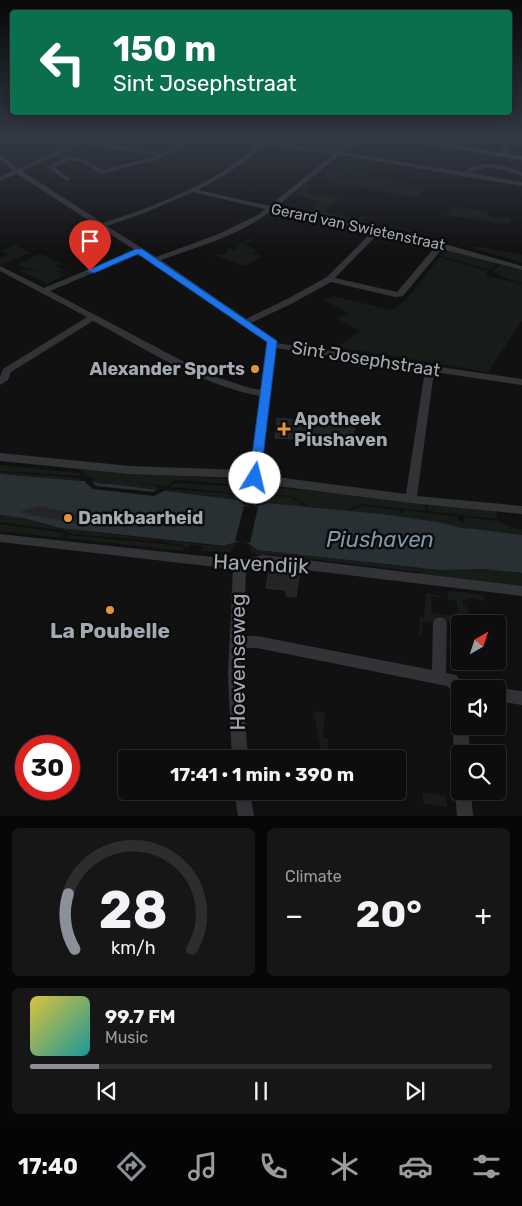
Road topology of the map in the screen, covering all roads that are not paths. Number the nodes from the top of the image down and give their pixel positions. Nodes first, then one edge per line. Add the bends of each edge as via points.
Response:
1 (25, 176) edge
2 (63, 176) edge
3 (215, 176) edge
4 (310, 176) edge
5 (472, 176) edge
6 (497, 176) edge
7 (67, 179) dead end
8 (492, 182) junction
9 (522, 184) edge
10 (192, 190) junction
11 (271, 209) junction
12 (101, 226) junction
13 (377, 231) junction
14 (441, 244) junction
15 (139, 250) junction
16 (155, 260) junction
17 (0, 268) edge
18 (522, 268) edge
19 (330, 279) junction
20 (44, 291) junction
21 (92, 318) junction
22 (246, 322) junction
23 (272, 345) junction
24 (430, 368) junction
25 (3, 370) edge
26 (0, 382) edge
27 (522, 382) edge
28 (265, 394) junction
29 (0, 457) edge
30 (255, 478) junction
31 (410, 499) junction
32 (522, 510) edge
33 (0, 538) edge
34 (240, 565) junction
35 (522, 591) edge
36 (440, 623) dead end
37 (236, 642) junction
38 (439, 678) junction
39 (451, 680) edge
40 (506, 696) edge
41 (522, 698) edge
42 (239, 750) edge
43 (243, 800) edge
44 (464, 800) edge
45 (246, 816) edge
46 (465, 816) edge

1 - 12 street, Sint Josephstraat
2 - 7 street
3 - 10 street
4 - 11 street
5 - 8 street
6 - 8 street
8 - 9 street
10 - 11 street, Gerard van Swietenstraat
10 - 12 street
11 - 13 street, Gerard van Swietenstraat
11 - 16 street via 219,237
12 - 15 street, Sint Josephstraat
13 - 14 street, Gerard van Swietenstraat
13 - 19 street
14 - 18 street, Gerard van Swietenstraat
14 - 19 street via 398,294
15 - 16 street, Sint Josephstraat
15 - 20 street
16 - 22 street, Sint Josephstraat
17 - 20 street
19 - 22 street
20 - 21 street
21 - 25 street
21 - 28 street via 204,376 248,392
22 - 23 street, Sint Josephstraat via 267,336
23 - 24 street, Sint Josephstraat
23 - 28 street
24 - 27 street, Sint Josephstraat
24 - 31 street
25 - 26 street via 5,378
28 - 30 street
29 - 30 street via 130,470 241,474
30 - 31 street
31 - 32 street
33 - 34 street, Havendijk
34 - 35 street, Havendijk via 264,560
34 - 37 street, Hoevenseweg
36 - 38 street
37 - 38 street via 257,642
37 - 42 street, Hoevenseweg
38 - 39 street
40 - 41 street
43 - 45 street
44 - 46 street

